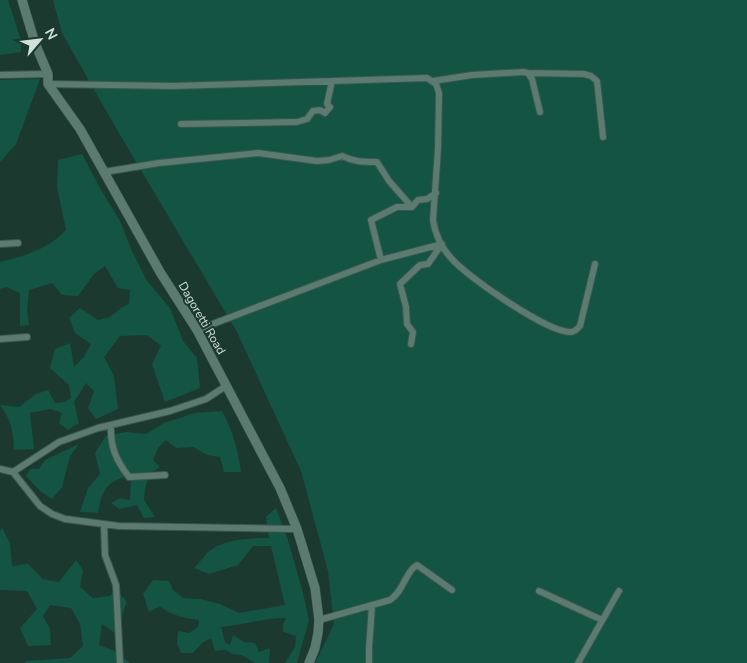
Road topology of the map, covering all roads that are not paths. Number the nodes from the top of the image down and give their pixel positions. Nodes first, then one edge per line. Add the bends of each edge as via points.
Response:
1 (22, 0) edge
2 (48, 74) junction
3 (528, 74) junction
4 (0, 75) edge
5 (332, 81) junction
6 (433, 81) junction
7 (48, 84) junction
8 (540, 112) dead end
9 (181, 124) dead end
10 (603, 137) dead end
11 (104, 172) junction
12 (436, 192) junction
13 (412, 207) junction
14 (18, 243) dead end
15 (0, 244) edge
16 (442, 244) junction
17 (381, 260) junction
18 (595, 264) dead end
19 (197, 330) junction
20 (27, 337) dead end
21 (0, 339) edge
22 (411, 344) dead end
23 (226, 386) junction
24 (111, 425) junction
25 (0, 470) edge
26 (13, 472) junction
27 (165, 475) dead end
28 (104, 524) junction
29 (297, 529) junction
30 (452, 590) dead end
31 (539, 591) dead end
32 (619, 591) dead end
33 (372, 606) junction
34 (319, 620) junction
35 (602, 620) junction
36 (120, 663) edge
37 (308, 663) edge
38 (369, 663) edge
39 (578, 663) edge

1 - 2 main road
2 - 4 street
2 - 7 main road
3 - 6 street via 472,75
3 - 8 street
3 - 10 street via 584,74 597,81
5 - 6 street via 427,78
5 - 7 street via 173,86
5 - 9 street via 327,104 330,107 325,113 313,111 307,119
6 - 12 street via 439,93
7 - 11 main road, Dagoretti Road via 80,129
11 - 13 street via 258,153 317,160 342,156 351,161 377,162
11 - 19 main road, Dagoretti Road
12 - 13 street via 427,199 418,200
12 - 16 street via 434,228
13 - 17 street via 397,206 371,220
14 - 15 street
16 - 17 street
16 - 18 street via 451,258 501,297 558,330 571,332 580,326
16 - 22 street via 428,264 420,265 400,284 406,307 406,324 413,332
17 - 19 street
19 - 23 main road, Dagoretti Road
20 - 21 street
23 - 24 street via 206,399
23 - 29 main road, Dagoretti Road via 280,488
24 - 26 street via 60,442
24 - 27 street via 110,440 118,462 129,477
25 - 26 street
26 - 28 street via 40,506 52,514
28 - 29 street
28 - 36 street via 105,555 116,584
29 - 34 main road, Dagoretti Road via 315,588
30 - 33 street via 417,565 395,596
31 - 35 street
32 - 35 street
33 - 34 street
33 - 38 street
34 - 37 main road, Dagoretti Road via 315,648
35 - 39 street

